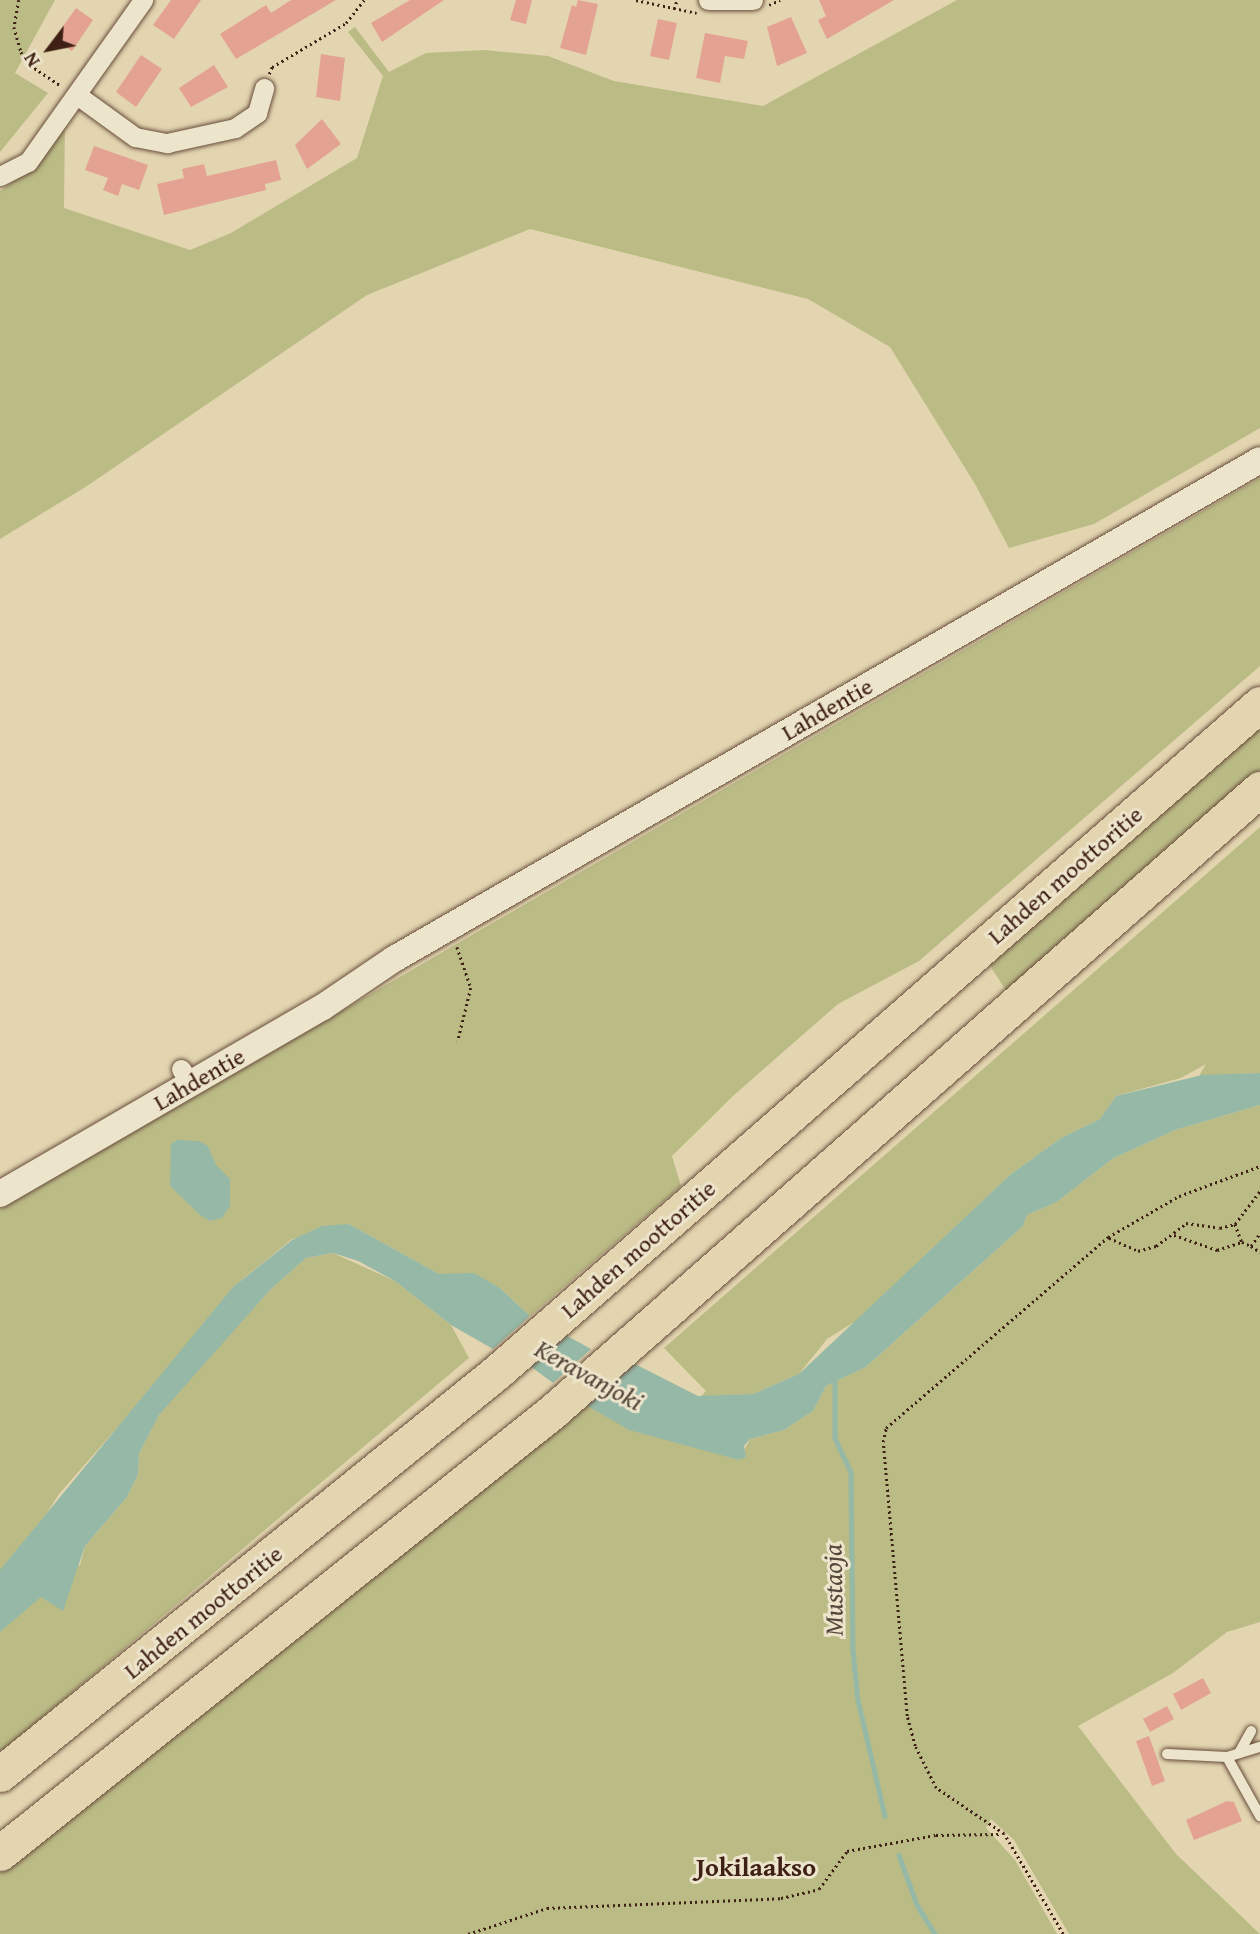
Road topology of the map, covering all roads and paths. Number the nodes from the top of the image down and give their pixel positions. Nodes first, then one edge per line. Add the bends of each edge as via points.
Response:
1 (19, 0) edge
2 (143, 0) edge
3 (364, 0) edge
4 (677, 0) edge
5 (708, 0) edge
6 (752, 0) edge
7 (674, 9) dead end
8 (264, 88) joint
9 (71, 92) junction
10 (0, 176) edge
11 (1260, 460) edge
12 (1260, 704) edge
13 (1260, 789) edge
14 (447, 928) junction
15 (458, 1041) dead end
16 (186, 1076) junction
17 (1260, 1167) edge
18 (0, 1175) edge
19 (1260, 1191) edge
20 (0, 1194) edge
21 (1235, 1224) junction
22 (1260, 1233) edge
23 (1174, 1235) junction
24 (1108, 1237) junction
25 (1242, 1242) junction
26 (1251, 1246) junction
27 (1260, 1252) edge
28 (1251, 1731) dead end
29 (1260, 1747) edge
30 (1239, 1753) junction
31 (1167, 1754) dead end
32 (1227, 1757) junction
33 (0, 1774) edge
34 (1260, 1816) edge
35 (1004, 1834) junction
36 (0, 1853) edge
37 (468, 1934) edge
38 (1063, 1934) edge

1 - 9 path via 14,27 21,52 30,65
2 - 9 street
3 - 8 path via 346,23 272,67
4 - 7 path
5 - 6 street
8 - 9 street via 257,113 235,128 167,143 125,132
9 - 10 street via 28,162
11 - 14 main road, Lahdentie
12 - 33 highway, Lahden moottoritie via 497,1372
13 - 36 highway via 552,1412
14 - 15 path via 467,967 471,988
14 - 16 main road, Lahdentie via 394,959 317,993
16 - 18 main road, Lahdentie
16 - 20 main road, Lahdentie
17 - 24 path via 1180,1196
19 - 21 path
21 - 23 path via 1220,1228 1186,1223
21 - 25 path
22 - 26 path
23 - 24 path via 1138,1251
23 - 25 path via 1217,1250
24 - 35 path via 895,1417 883,1442 906,1716 915,1746 936,1788
25 - 26 path
26 - 27 path
28 - 30 lane
29 - 30 lane
30 - 32 lane
31 - 32 lane
32 - 34 lane
35 - 37 path via 936,1835 847,1851 819,1889 781,1898 547,1908
35 - 38 path

